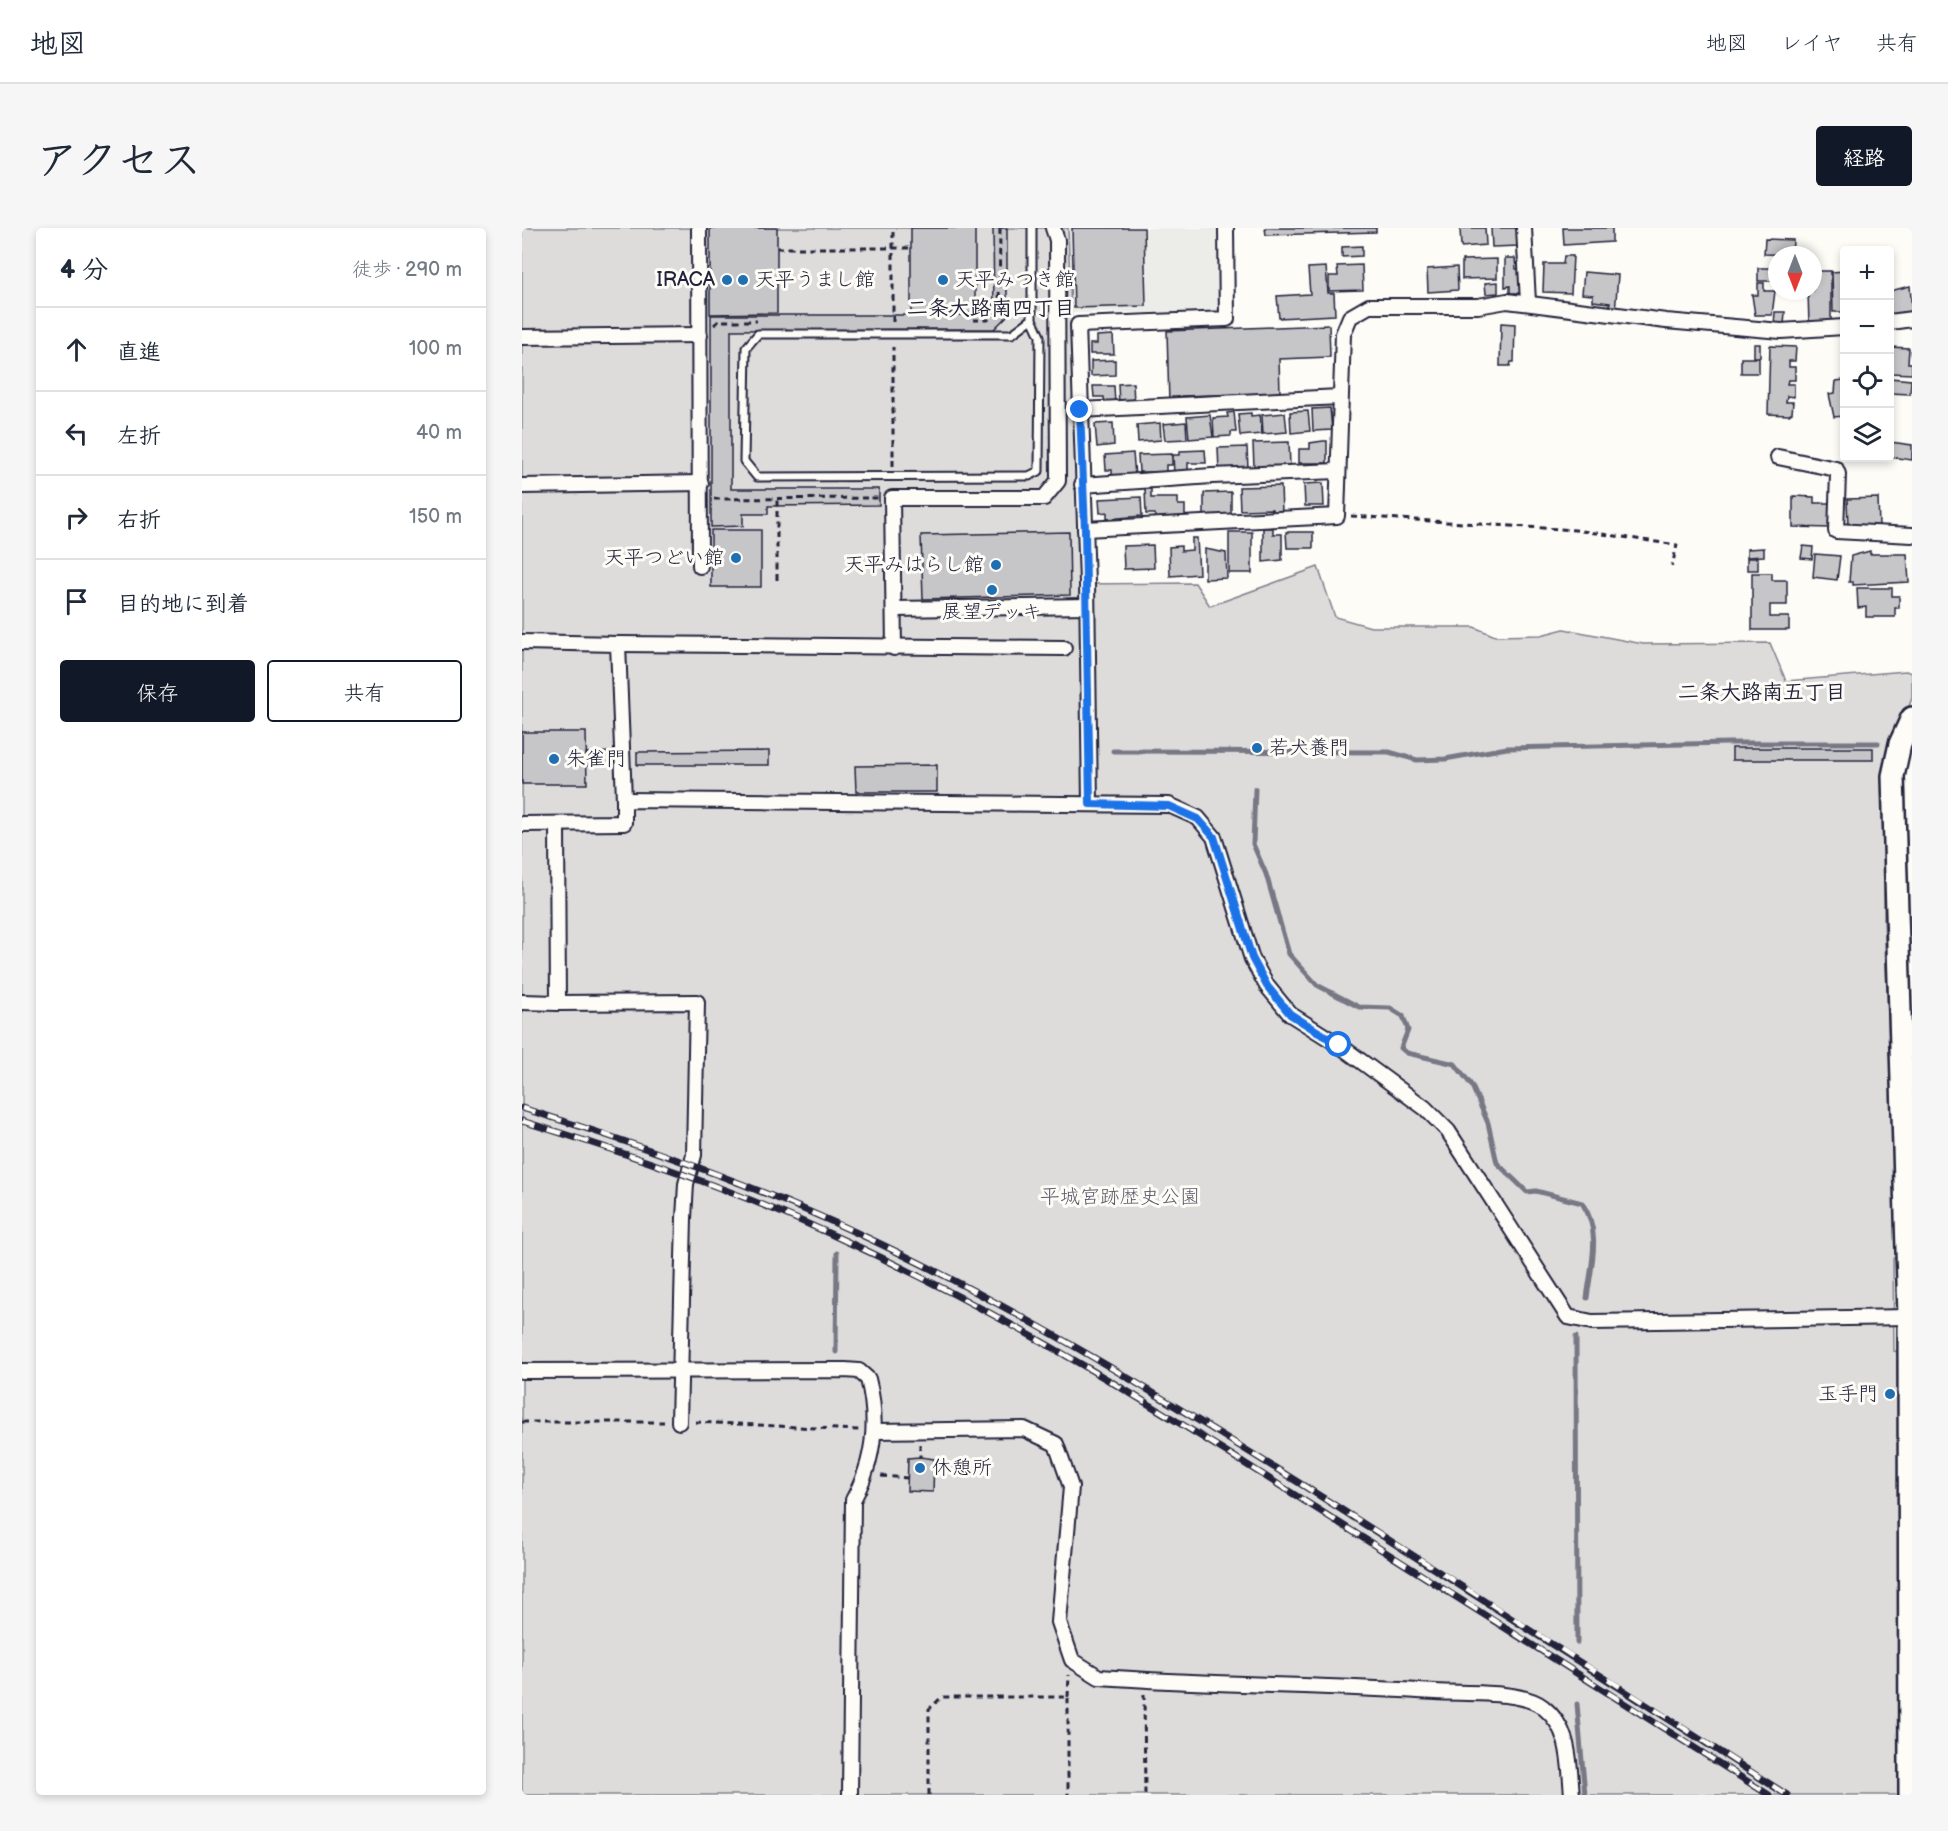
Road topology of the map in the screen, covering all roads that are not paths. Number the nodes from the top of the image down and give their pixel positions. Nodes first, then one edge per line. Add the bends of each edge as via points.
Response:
1 (699, 228) edge
2 (1032, 228) edge
3 (1053, 228) edge
4 (1226, 228) edge
5 (1524, 228) edge
6 (1528, 302) junction
7 (1032, 319) junction
8 (1912, 319) edge
9 (1894, 321) edge
10 (1840, 327) edge
11 (700, 335) junction
12 (522, 337) edge
13 (1340, 397) junction
14 (1080, 410) junction
15 (1778, 457) dead end
16 (1338, 471) junction
17 (701, 483) junction
18 (1082, 485) junction
19 (522, 486) edge
20 (1085, 530) junction
21 (1912, 536) edge
22 (700, 566) dead end
23 (1087, 606) junction
24 (894, 609) junction
25 (522, 642) edge
26 (618, 644) junction
27 (894, 648) junction
28 (1064, 648) dead end
29 (1912, 718) edge
30 (624, 800) junction
31 (1090, 804) junction
32 (522, 824) edge
33 (556, 824) junction
34 (522, 1002) edge
35 (558, 1003) junction
36 (1909, 1317) junction
37 (522, 1371) edge
38 (680, 1371) junction
39 (1911, 1395) edge
40 (679, 1422) road end
41 (874, 1431) junction
42 (1911, 1487) edge
43 (1911, 1582) edge
44 (1911, 1679) edge
45 (1911, 1773) edge
46 (850, 1795) edge
47 (1572, 1795) edge
48 (1910, 1795) edge

1 - 11 street
2 - 7 lane
3 - 24 street via 1057,240 1058,481 1044,498 892,498
4 - 14 street via 1227,319 1078,325
5 - 6 street
6 - 10 street via 1781,331
6 - 13 street via 1362,309 1350,317 1343,334
7 - 7 lane via 1040,336 1039,471 1029,476 757,477 744,461 746,348 758,334 1012,334
8 - 9 street
11 - 12 street
11 - 17 street
13 - 14 street
13 - 16 street
14 - 18 street
15 - 21 street via 1836,469 1836,531
16 - 18 street
16 - 20 street via 1336,516
17 - 19 street
17 - 22 street
18 - 20 street
20 - 23 street
23 - 24 street
23 - 31 street
24 - 27 street
25 - 26 street
26 - 27 street
26 - 30 street
27 - 28 street
29 - 36 main road via 1900,744 1893,776
30 - 31 street
30 - 33 street via 624,823
31 - 36 street via 1169,806 1198,819 1214,837 1252,958 1267,986 1290,1014 1425,1108 1448,1131 1568,1317 1592,1322
32 - 33 street
33 - 35 street
34 - 35 street
35 - 38 street via 697,1002 694,1155 685,1195
36 - 39 main road
37 - 38 street
38 - 40 street
38 - 41 street via 859,1371 868,1379
39 - 42 main road
41 - 46 street via 867,1474 854,1500
41 - 47 street via 1024,1429 1056,1444 1071,1487 1059,1622 1072,1660 1099,1677 1516,1697 1542,1706 1560,1726 1567,1745
42 - 43 main road
43 - 44 main road
44 - 45 main road
45 - 48 main road

